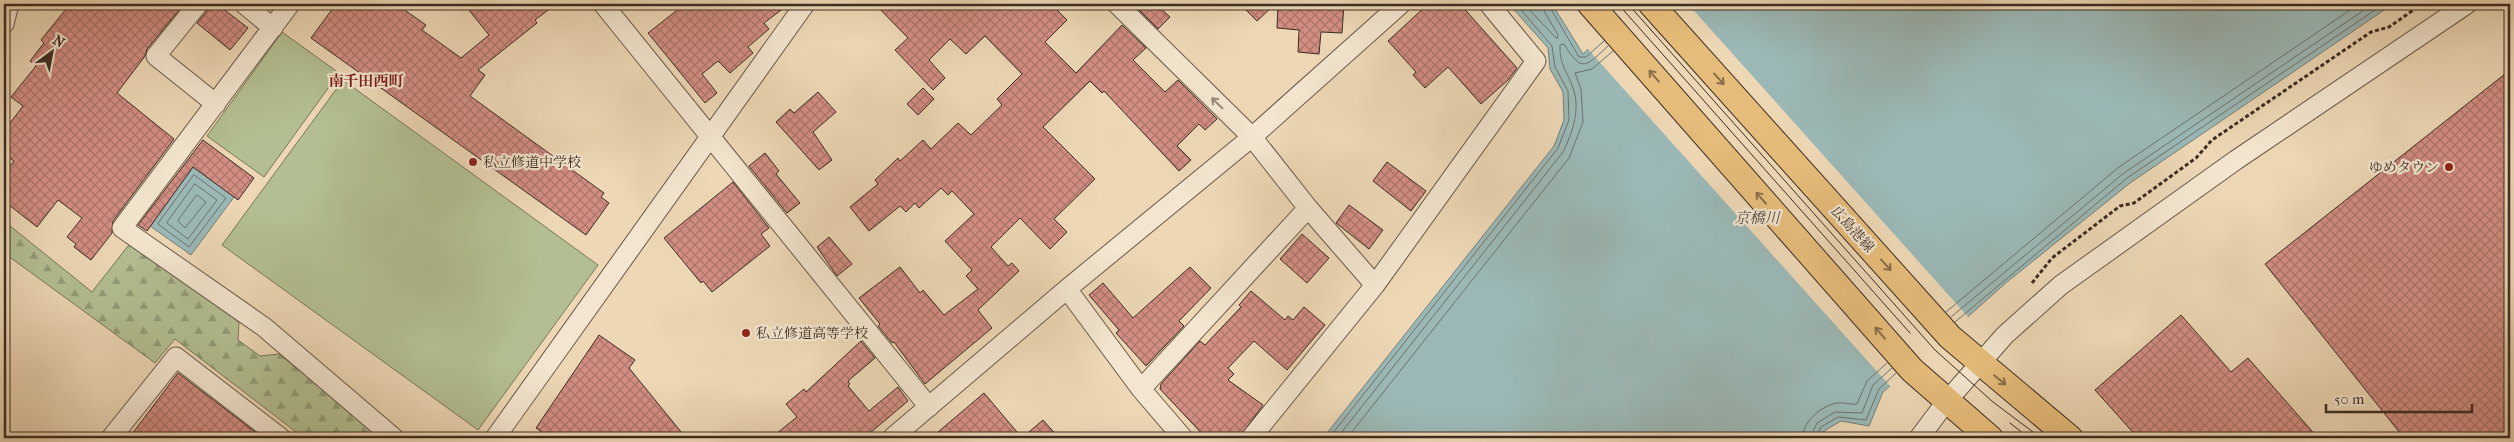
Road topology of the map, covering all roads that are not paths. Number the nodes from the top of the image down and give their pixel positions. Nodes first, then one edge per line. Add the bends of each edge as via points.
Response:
1 (9, 4) edge
2 (198, 4) edge
3 (244, 4) edge
4 (290, 4) edge
5 (603, 4) edge
6 (805, 4) edge
7 (1117, 4) edge
8 (1401, 4) edge
9 (1489, 4) edge
10 (1590, 4) edge
11 (1651, 4) edge
12 (2467, 4) edge
13 (4, 24) edge
14 (273, 28) junction
15 (216, 104) junction
16 (710, 137) junction
17 (1252, 137) junction
18 (1308, 208) junction
19 (1375, 285) junction
20 (1067, 289) junction
21 (1980, 364) junction
22 (1141, 389) junction
23 (1946, 402) junction
24 (929, 406) junction
25 (111, 438) edge
26 (281, 438) edge
27 (394, 438) edge
28 (495, 438) edge
29 (892, 438) edge
30 (1183, 438) edge
31 (1251, 438) edge
32 (1919, 438) edge
33 (1990, 438) edge
34 (2070, 438) edge

1 - 13 street
2 - 15 street via 156,56
3 - 14 street
4 - 14 street
5 - 16 street
6 - 16 street
17 -> 7 street
8 - 17 street
9 - 19 street via 1536,61
23 -> 10 main road via 1912,370
11 -> 21 main road, 広島港線 via 1950,336
12 - 21 street via 2236,160 2061,285 2005,335
14 - 15 street
15 - 27 street via 122,228 264,327
16 - 24 street
16 - 28 street
17 - 18 street
17 - 20 street
18 - 19 street
18 - 22 street
19 - 31 street
20 - 22 street
20 - 24 street
21 - 23 street
21 -> 34 main road, 広島港線
22 - 30 street
23 - 32 street
23 - 33 main road
24 - 29 street
25 - 26 street via 176,357

